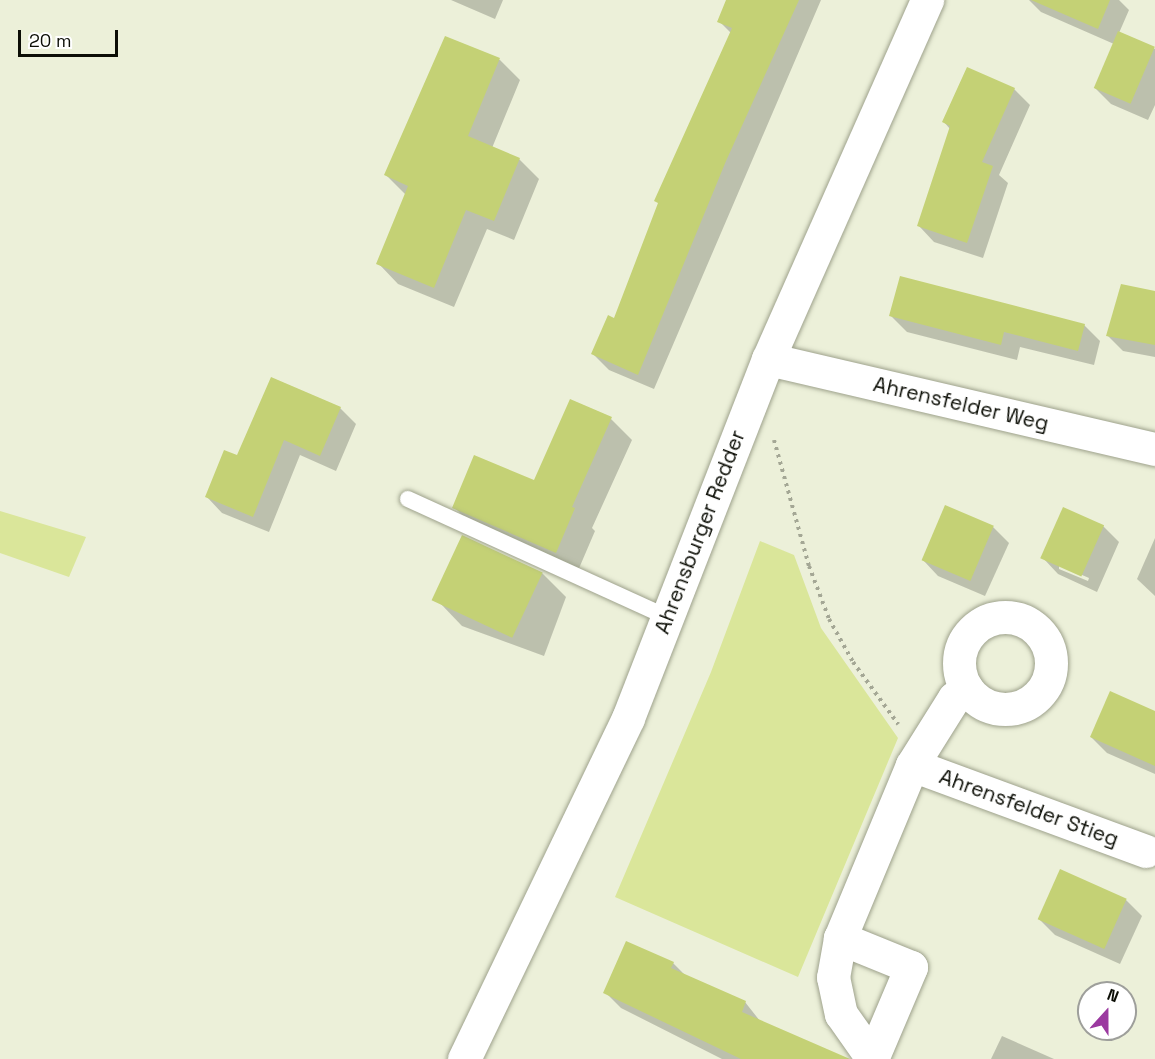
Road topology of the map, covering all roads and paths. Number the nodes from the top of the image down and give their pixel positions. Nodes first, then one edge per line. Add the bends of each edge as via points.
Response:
1 (927, 0) edge
2 (768, 359) junction
3 (772, 435) dead end
4 (1155, 448) edge
5 (408, 500) dead end
6 (667, 617) junction
7 (967, 688) dead end
8 (920, 754) junction
9 (1146, 851) dead end
10 (840, 938) junction
11 (464, 1059) edge
12 (872, 1059) edge

1 - 2 street, Ahrensburger Redder
2 - 4 street, Ahrensfelder Weg
2 - 6 street, Ahrensburger Redder
3 - 8 path via 809,566 829,619 853,662
5 - 6 lane
6 - 11 street, Ahrensburger Redder via 628,718
7 - 8 street, Ahrensfelder Stieg via 954,698
8 - 9 street, Ahrensfelder Stieg
8 - 10 street, Ahrensfelder Stieg
10 - 12 street, Ahrensfelder Stieg via 833,977 841,1014
10 - 12 street via 911,967

